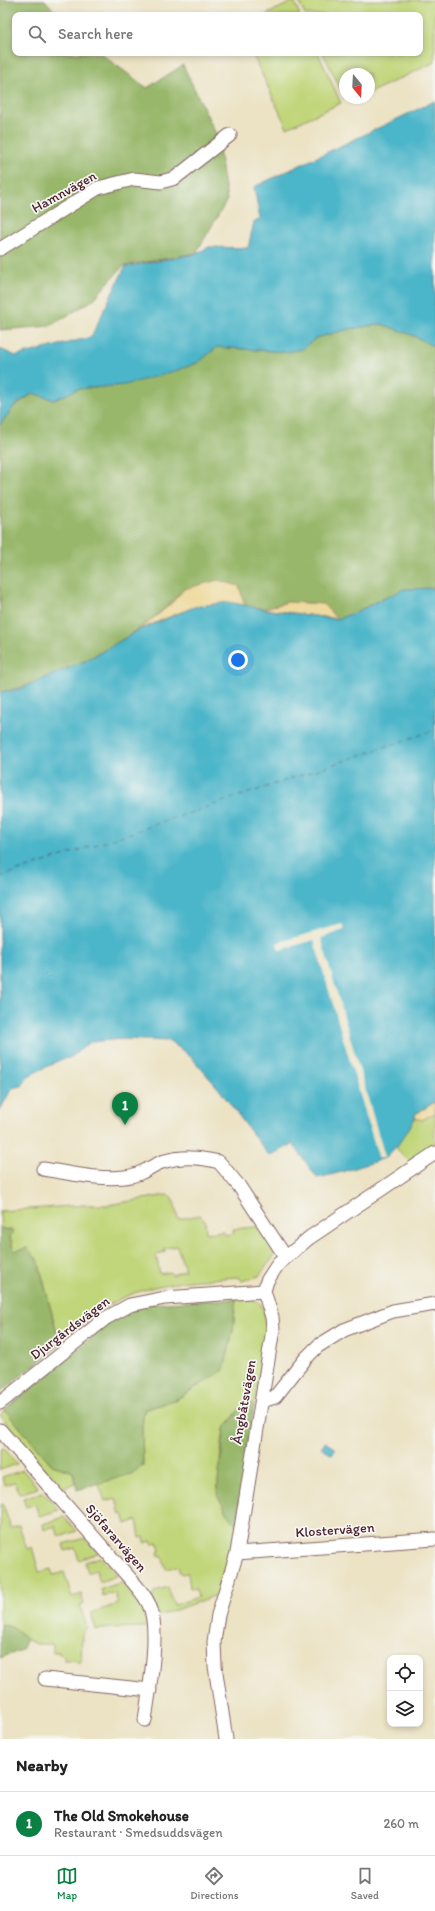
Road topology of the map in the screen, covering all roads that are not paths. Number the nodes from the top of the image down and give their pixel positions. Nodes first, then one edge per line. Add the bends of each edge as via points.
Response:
1 (230, 135) dead end
2 (0, 249) edge
3 (435, 1153) edge
4 (43, 1169) dead end
5 (285, 1256) junction
6 (264, 1291) junction
7 (435, 1304) edge
8 (262, 1401) junction
9 (0, 1403) edge
10 (0, 1430) edge
11 (435, 1539) edge
12 (237, 1553) junction
13 (45, 1679) dead end
14 (150, 1690) junction
15 (145, 1720) dead end
16 (226, 1739) edge

1 - 2 street, Hamnvägen via 175,178 161,182 134,179 98,188
3 - 5 street
4 - 5 street via 118,1178 143,1173 161,1163 188,1156 219,1162 239,1186
5 - 6 street via 270,1275
6 - 8 street, Ångbåtsvägen via 273,1329
6 - 9 street, Djurgårdsvägen via 165,1298 130,1305 106,1318
7 - 8 street via 394,1311 344,1330 318,1346 275,1397
8 - 12 street, Ångbåtsvägen
10 - 14 street, Sjöfararvägen via 148,1601 153,1620
11 - 12 street, Klostervägen
12 - 16 street, Ångbåtsvägen via 218,1615 214,1642
13 - 14 street
14 - 15 street, Sjöfararvägen

